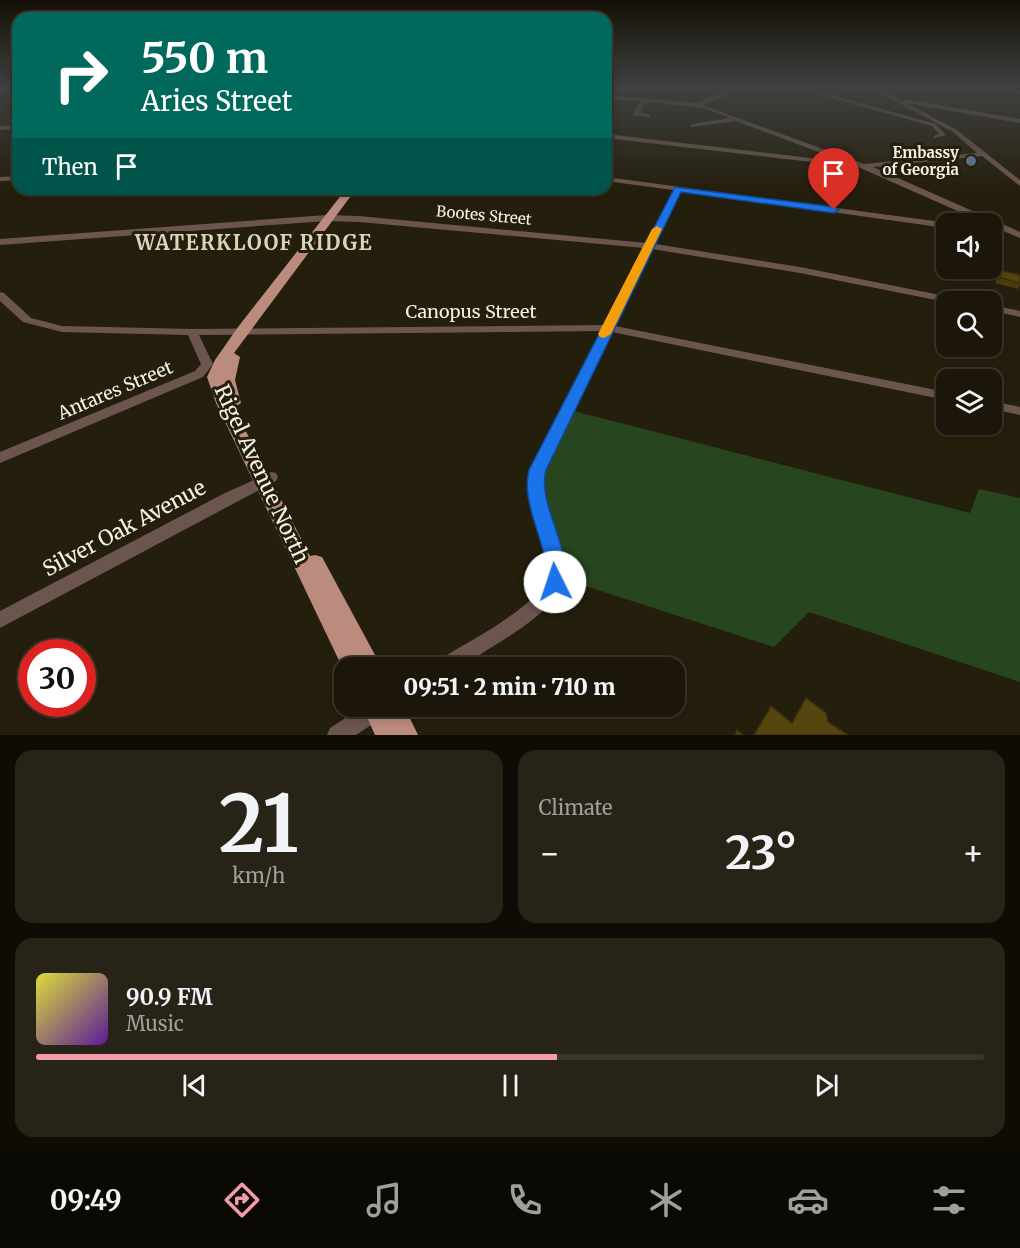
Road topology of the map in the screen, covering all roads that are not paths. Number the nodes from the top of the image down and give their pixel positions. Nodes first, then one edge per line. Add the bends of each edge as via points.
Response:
1 (713, 122) edge
2 (749, 122) edge
3 (924, 122) edge
4 (941, 122) edge
5 (934, 125) junction
6 (693, 126) dead end
7 (956, 130) junction
8 (612, 137) edge
9 (936, 137) dead end
10 (985, 154) junction
11 (866, 166) junction
12 (612, 180) edge
13 (1020, 184) edge
14 (678, 189) junction
15 (346, 195) edge
16 (961, 213) edge
17 (327, 218) junction
18 (936, 224) edge
19 (1002, 231) edge
20 (1020, 236) edge
21 (0, 242) edge
22 (648, 246) junction
23 (0, 295) edge
24 (936, 297) edge
25 (1002, 310) edge
26 (1020, 314) edge
27 (608, 328) junction
28 (247, 330) junction
29 (192, 332) junction
30 (936, 394) edge
31 (1002, 407) edge
32 (1020, 411) edge
33 (0, 458) edge
34 (267, 479) junction
35 (0, 620) edge
36 (350, 657) edge
37 (364, 657) edge
38 (459, 657) edge
39 (365, 717) edge
40 (384, 717) edge
41 (390, 717) edge
42 (337, 735) edge
43 (389, 735) edge
44 (405, 735) edge

1 - 6 street
2 - 11 street
3 - 5 street
4 - 7 street
5 - 7 street
5 - 9 street via 943,135
7 - 10 street
8 - 11 street
10 - 11 street
10 - 13 street
11 - 16 street
12 - 14 street
14 - 18 street
14 - 22 street
15 - 17 main road, Rigel Avenue North
17 - 21 street, Bootes Street
17 - 22 street, Bootes Street
17 - 28 main road, Rigel Avenue North
19 - 20 street
22 - 24 street, Bootes Street
22 - 27 street
23 - 29 street, Canopus Street via 27,320 48,327
25 - 26 street
27 - 28 street, Canopus Street
27 - 30 street, Canopus Street
27 - 38 street via 535,480 556,566 555,582 532,609
28 - 29 street, Canopus Street
28 - 34 main road, Rigel Avenue North via 231,360 227,385
29 - 33 street, Antares Street via 207,364 199,374
31 - 32 street
34 - 35 street, Silver Oak Avenue
34 - 36 main road, Rigel Avenue North
34 - 37 main road, Rigel Avenue North
39 - 42 street
40 - 43 main road
41 - 44 main road

